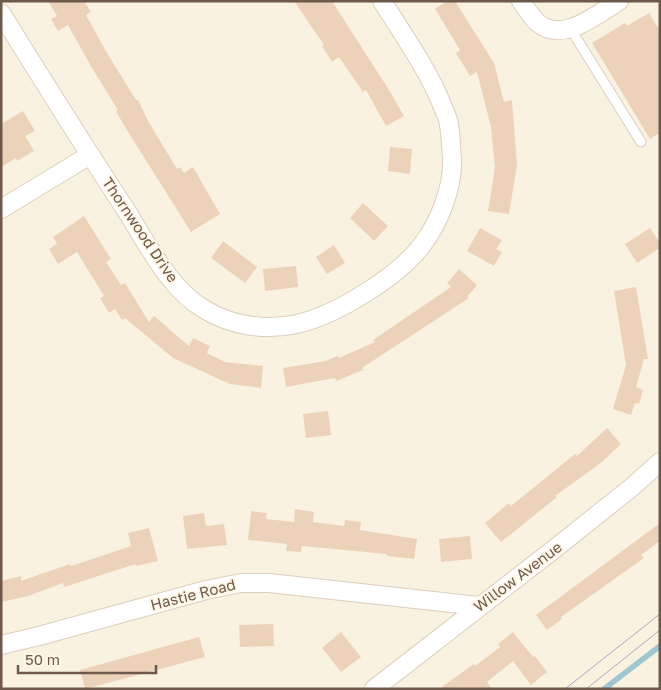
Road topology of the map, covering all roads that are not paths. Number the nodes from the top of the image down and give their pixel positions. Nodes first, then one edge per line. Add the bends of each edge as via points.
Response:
1 (521, 1) edge
2 (619, 1) edge
3 (385, 2) edge
4 (1, 14) edge
5 (570, 28) junction
6 (642, 142) dead end
7 (90, 155) junction
8 (1, 209) edge
9 (660, 462) edge
10 (479, 606) junction
11 (1, 645) edge
12 (374, 689) edge

1 - 5 street via 539,24 552,30
2 - 5 street
3 - 7 street, Thornwood Drive via 431,80 448,120 452,162 447,197 422,246 363,294 328,313 297,324 265,327 232,323 203,309 178,288
4 - 7 street, Thornwood Drive
5 - 6 lane
7 - 8 street
9 - 10 street, Willow Avenue via 554,550
10 - 11 street, Hastie Road via 269,583 240,583
10 - 12 street, Willow Avenue

